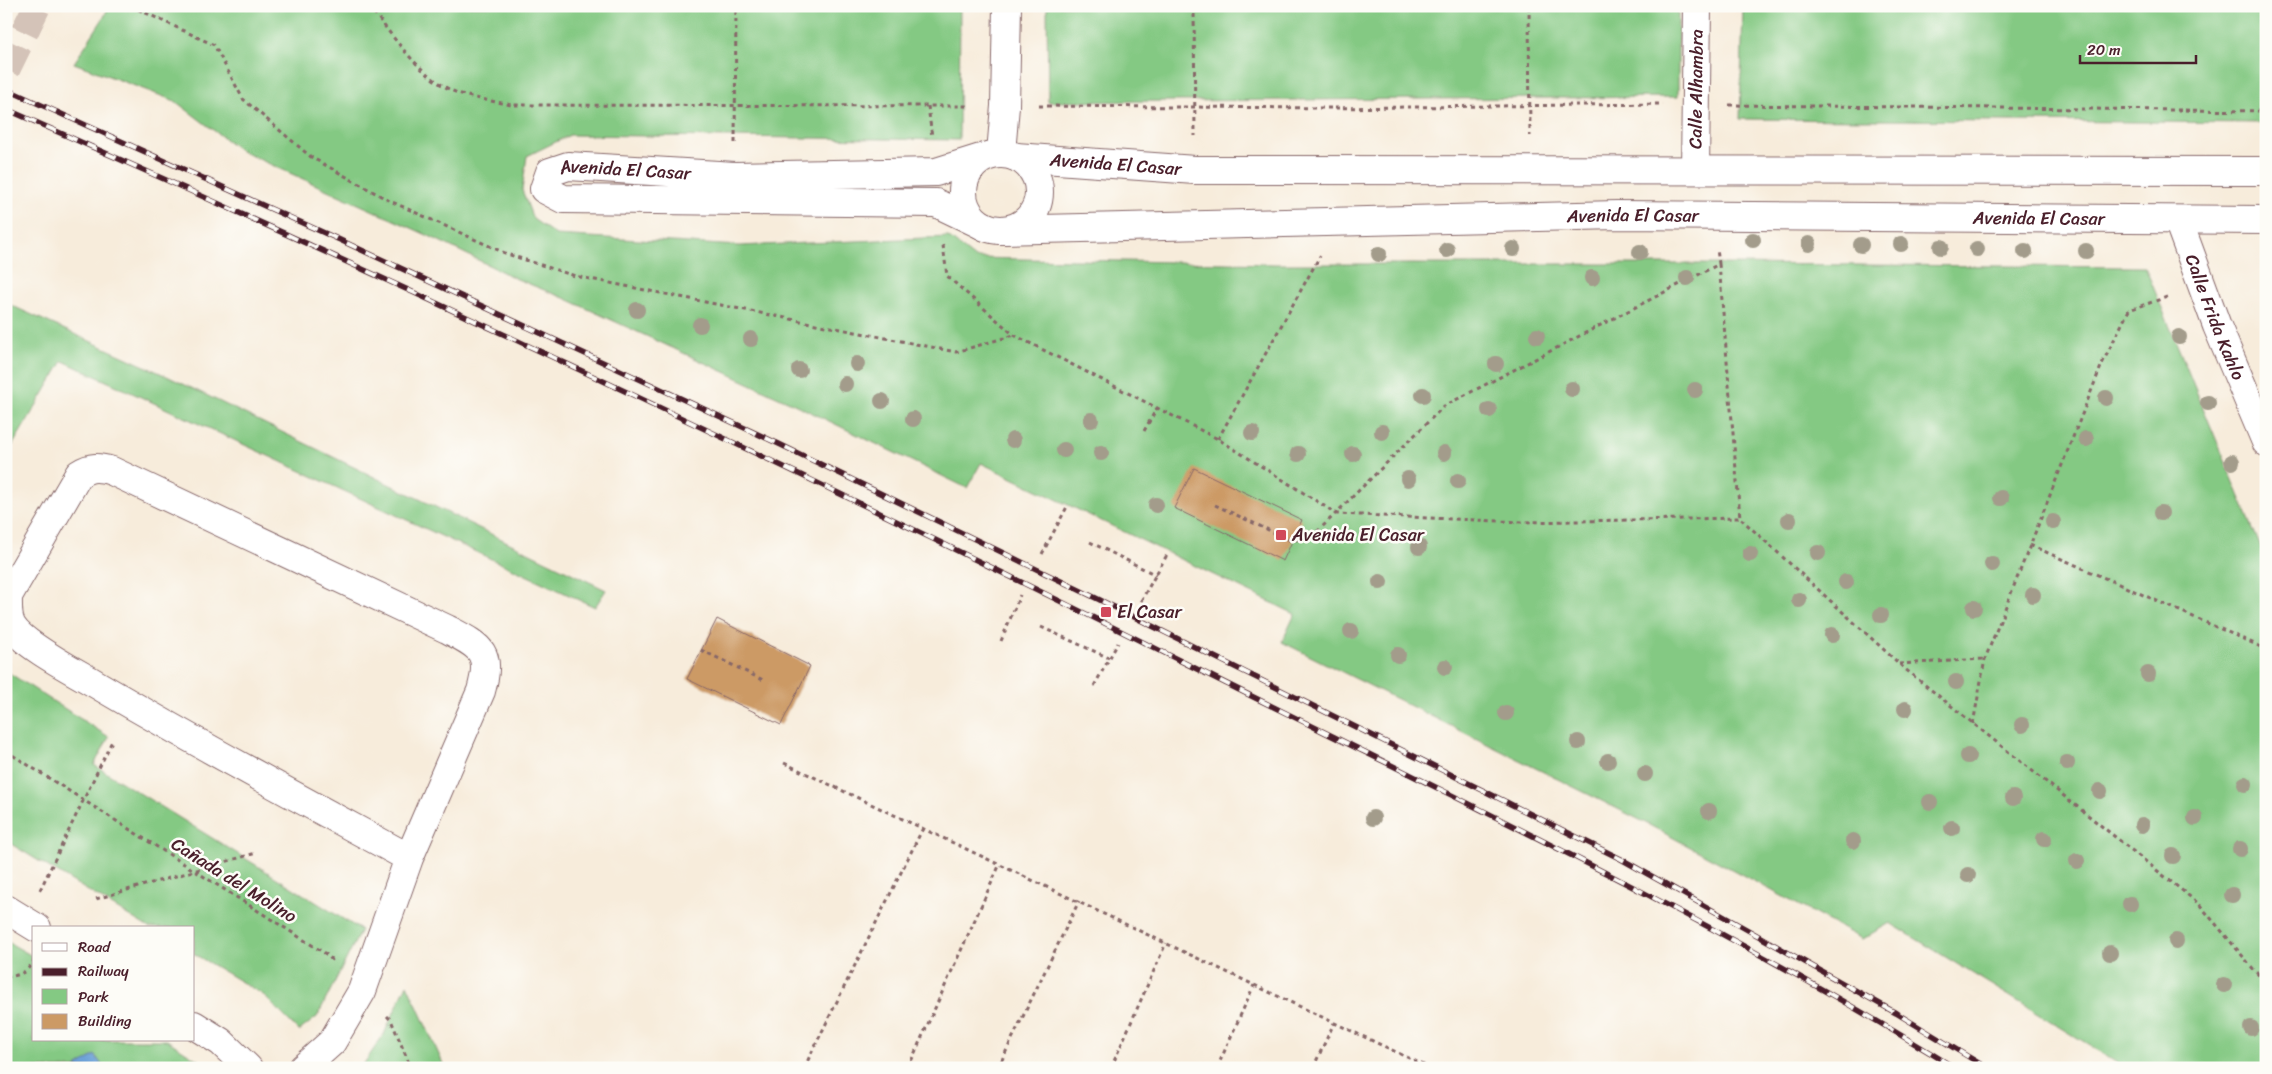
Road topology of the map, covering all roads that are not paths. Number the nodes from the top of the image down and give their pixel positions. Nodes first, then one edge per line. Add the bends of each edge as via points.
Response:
1 (1007, 6) edge
2 (1697, 6) edge
3 (1001, 156) junction
4 (1695, 170) junction
5 (2266, 171) edge
6 (2178, 220) junction
7 (2266, 220) edge
8 (993, 229) junction
9 (2266, 442) edge
10 (409, 858) junction
11 (195, 1026) edge
12 (248, 1068) edge
13 (303, 1068) edge

1 - 3 street
2 - 4 street, Calle Alhambra
3 - 4 street, Avenida El Casar via 1196,170
3 - 8 street via 970,170 963,192 966,206 974,218
3 - 8 street via 1028,165 1036,178 1039,192 1036,207 1028,219 1015,228
3 - 8 street, Avenida El Casar via 936,172 735,176 568,166 550,172 544,190 563,200 936,203
4 - 5 street, Avenida El Casar
6 - 7 street, Avenida El Casar
6 - 8 street, Avenida El Casar via 1617,215
6 - 9 street, Calle Frida Kahlo
10 - 10 street via 481,692 486,674 485,658 476,644 112,472 88,468 79,474 8,596 7,610 12,626 58,662 184,736
10 - 13 street via 362,991 332,1042
11 - 12 street via 222,1042

